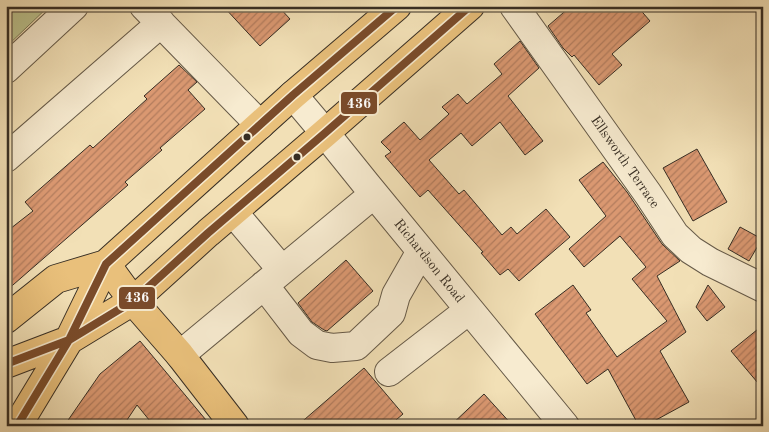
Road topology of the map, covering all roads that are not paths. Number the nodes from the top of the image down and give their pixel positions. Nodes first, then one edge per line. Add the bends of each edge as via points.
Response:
1 (74, 6) edge
2 (397, 6) edge
3 (470, 6) edge
4 (514, 6) edge
5 (153, 15) edge
6 (6, 69) edge
7 (292, 95) junction
8 (260, 125) junction
9 (325, 133) junction
10 (6, 158) edge
11 (374, 194) junction
12 (233, 212) junction
13 (421, 251) junction
14 (106, 264) junction
15 (273, 278) junction
16 (763, 288) edge
17 (133, 301) junction
18 (469, 310) junction
19 (6, 319) edge
20 (68, 340) junction
21 (180, 354) junction
22 (6, 364) edge
23 (389, 372) dead end
24 (17, 426) edge
25 (235, 426) edge
26 (565, 426) edge

1 - 6 street
2 - 7 main road
3 - 9 main road
4 - 16 street, Ellsworth Terrace via 675,235 710,262
5 - 8 street
5 - 10 street
7 - 8 main road
7 - 9 street, Richardson Road
8 - 14 main road
9 - 11 street, Richardson Road
9 - 12 main road
11 - 13 street, Richardson Road
11 - 15 street
12 - 15 street
12 - 17 main road
13 - 15 street via 396,295 391,313 356,346 332,348 317,345 301,333
13 - 18 street, Richardson Road
14 - 17 main road
14 - 19 main road via 56,279
14 - 20 main road
15 - 21 street
17 - 20 main road
17 - 21 main road
18 - 23 street
18 - 26 street, Richardson Road
20 - 22 main road
20 - 24 main road
21 - 25 main road

